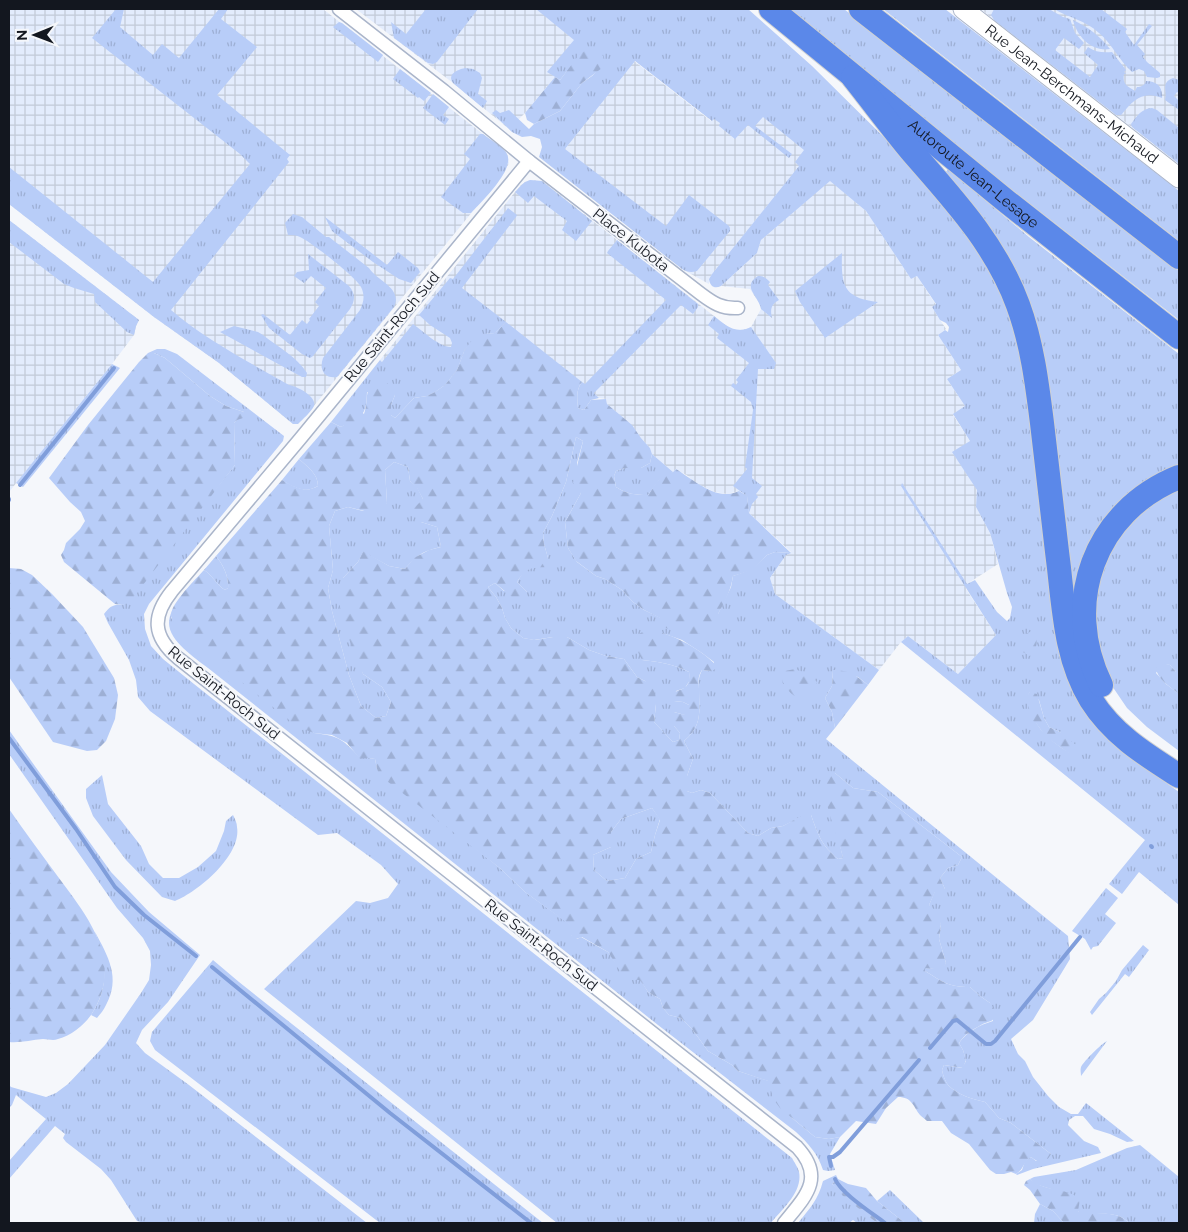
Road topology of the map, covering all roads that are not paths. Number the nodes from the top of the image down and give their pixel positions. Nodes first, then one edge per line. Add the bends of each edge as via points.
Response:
1 (339, 9) edge
2 (771, 9) edge
3 (860, 9) edge
4 (963, 9) edge
5 (853, 77) junction
6 (529, 161) junction
7 (1179, 178) edge
8 (1179, 257) edge
9 (738, 308) dead end
10 (1179, 337) edge
11 (1179, 477) edge
12 (1179, 764) edge
13 (1179, 776) edge
14 (784, 1223) edge

1 - 6 street
2 - 5 highway, Autoroute Jean-Lesage
3 - 8 highway
4 - 7 street, Rue Jean-Berchmans-Michaud
5 - 10 highway, Autoroute Jean-Lesage
5 - 13 highway via 969,218 1013,291 1033,359 1065,616 1076,667 1089,696 1108,722 1130,744
6 - 9 street, Place Kubota via 714,303
6 - 14 street, Rue Saint-Roch Sud via 166,598 160,611 158,632 165,646 178,658 797,1147 810,1166 811,1182 804,1199
11 - 12 highway via 1140,499 1110,530 1090,574 1084,621 1090,657 1106,694 1134,727

